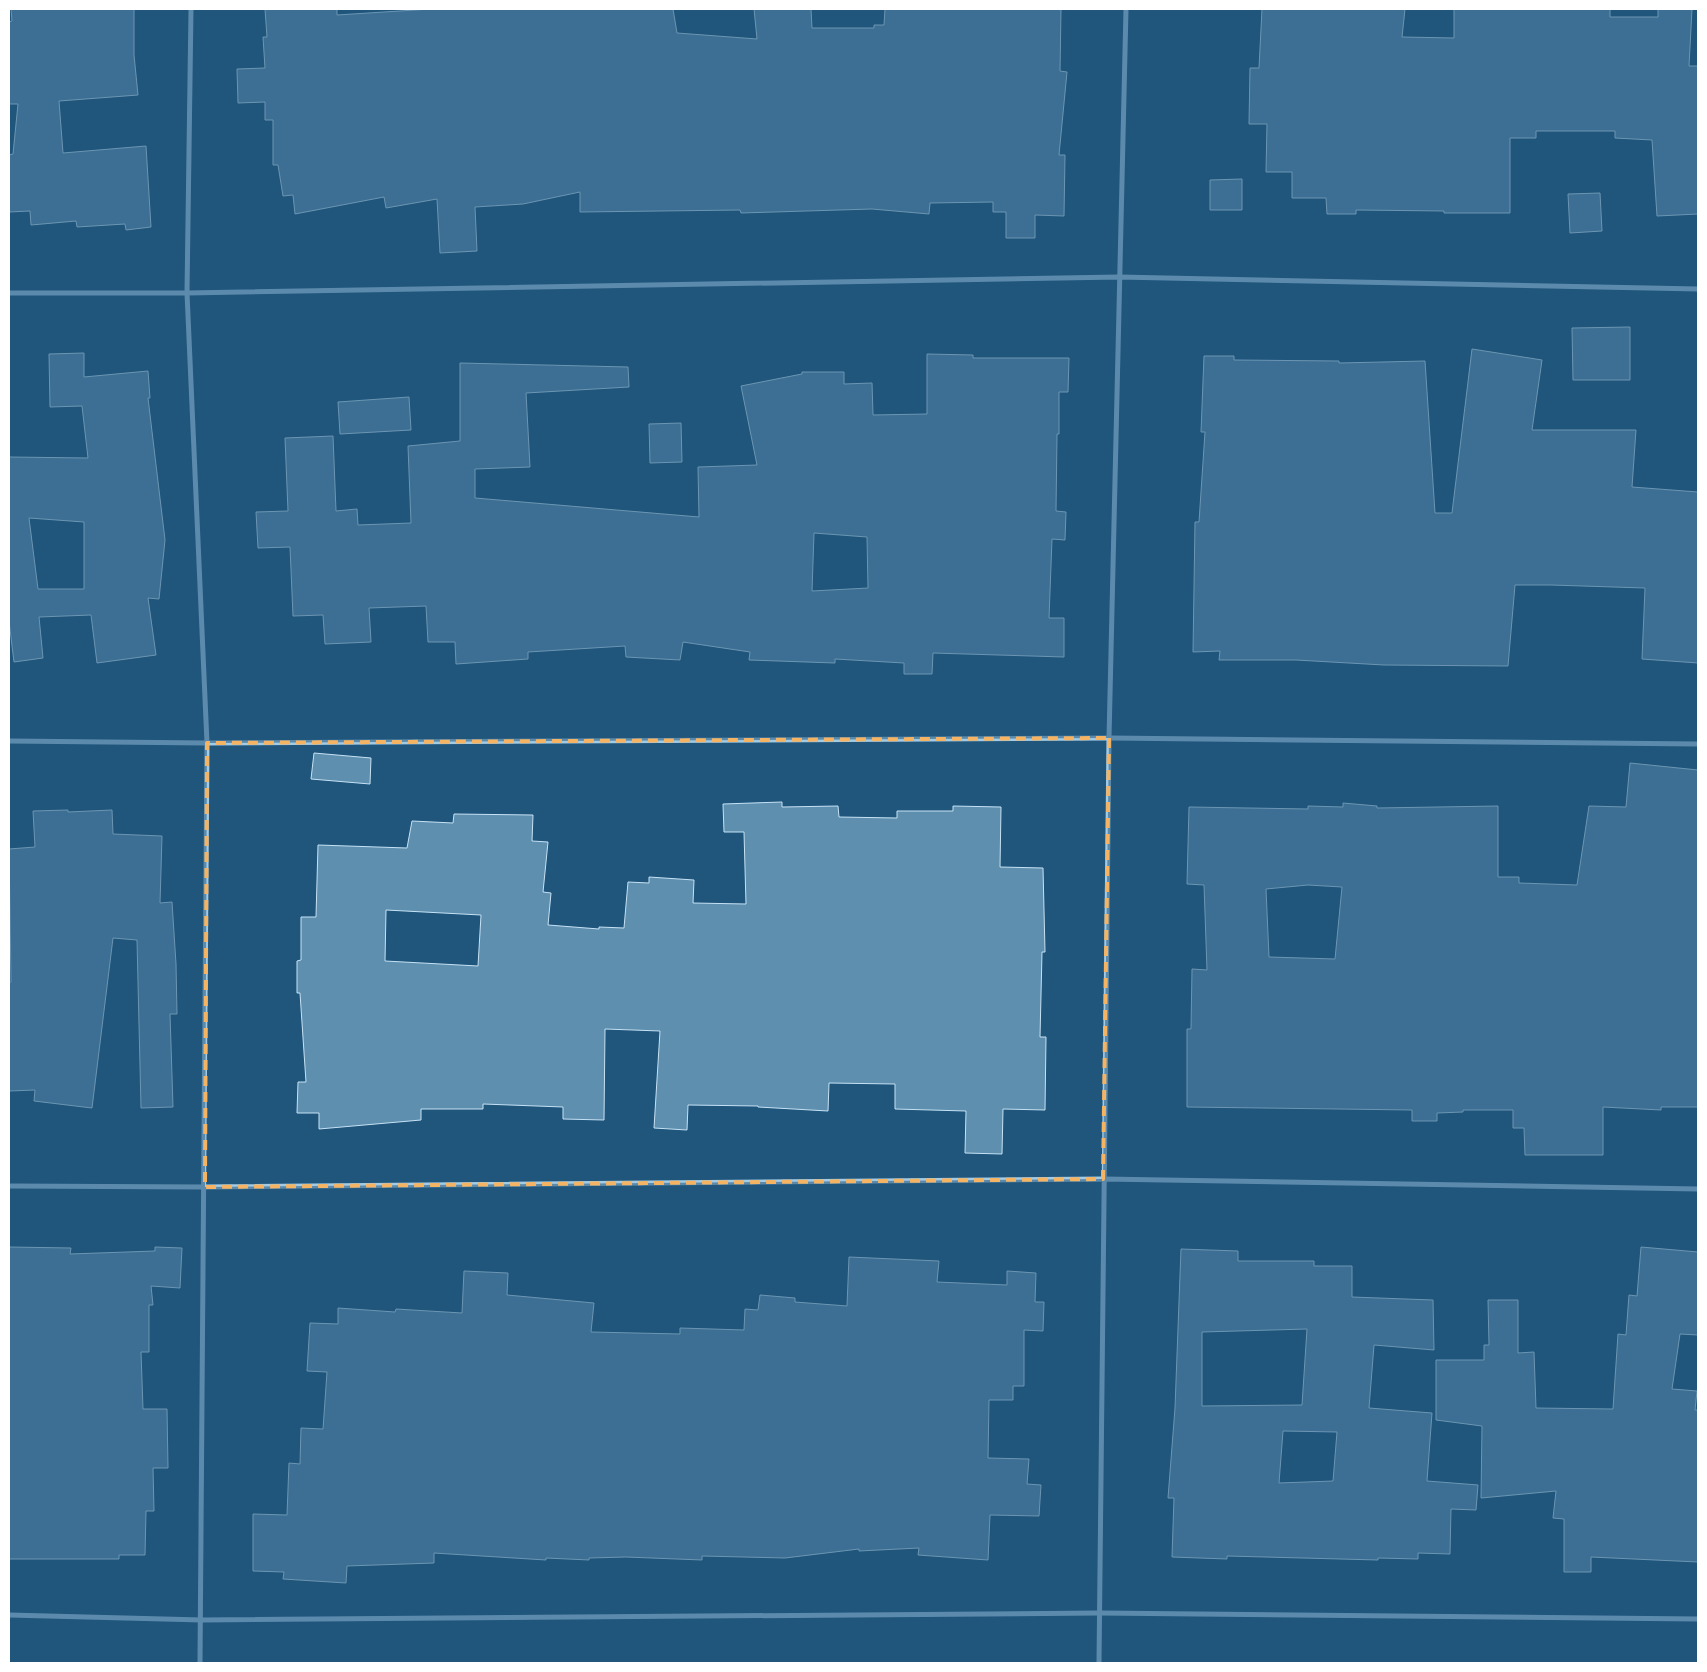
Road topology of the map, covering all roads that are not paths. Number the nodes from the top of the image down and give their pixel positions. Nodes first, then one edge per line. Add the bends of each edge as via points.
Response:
1 (191, 9) edge
2 (1126, 9) edge
3 (1119, 277) junction
4 (1698, 289) edge
5 (9, 293) edge
6 (187, 293) junction
7 (1109, 738) junction
8 (9, 741) edge
9 (207, 743) junction
10 (1698, 744) edge
11 (1103, 1179) junction
12 (9, 1186) edge
13 (206, 1188) junction
14 (1698, 1189) edge
15 (1100, 1612) junction
16 (9, 1615) edge
17 (1698, 1619) edge
18 (202, 1620) junction
19 (200, 1663) edge
20 (1100, 1663) edge

1 - 6 street
2 - 3 street
3 - 4 street
3 - 6 street
3 - 7 street
5 - 6 street
6 - 9 street
7 - 9 street
7 - 10 street
7 - 11 street
8 - 9 street
9 - 13 street
11 - 13 street
11 - 14 street
11 - 15 street
12 - 13 street
13 - 18 street
15 - 17 street
15 - 18 street
15 - 20 street
16 - 18 street
18 - 19 street

